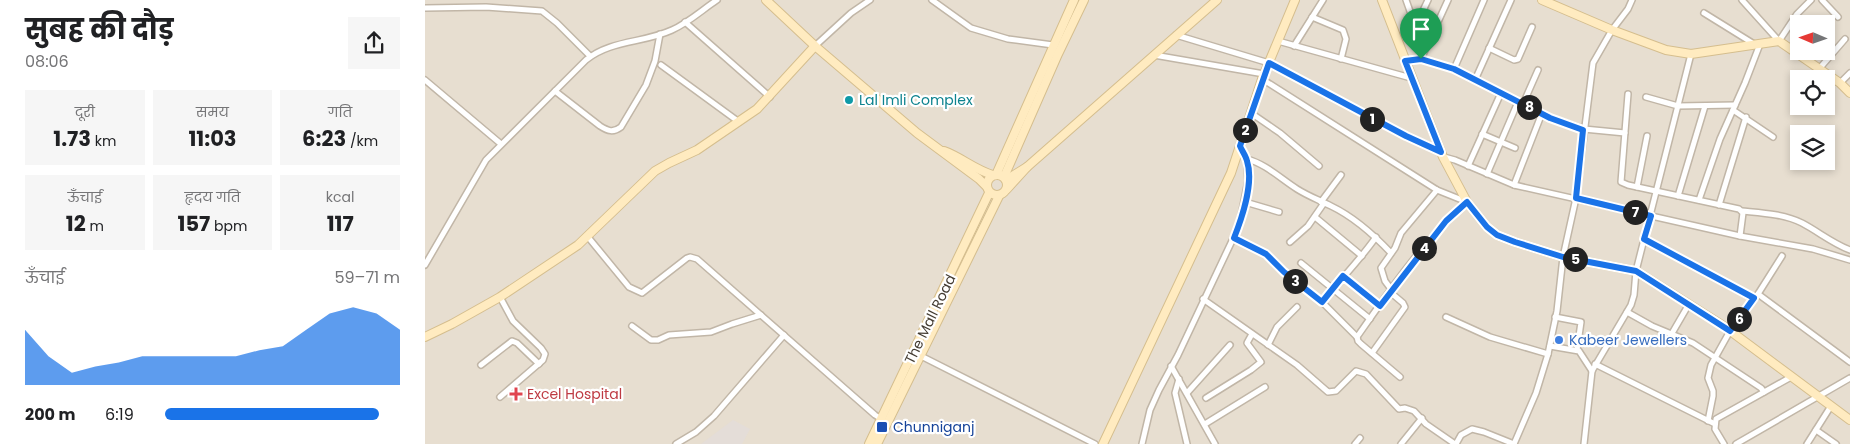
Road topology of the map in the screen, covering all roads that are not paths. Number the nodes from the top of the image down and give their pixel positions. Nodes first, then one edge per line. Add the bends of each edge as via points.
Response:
1 (717, 0) edge
2 (766, 0) edge
3 (870, 0) edge
4 (932, 0) edge
5 (1074, 0) edge
6 (1084, 0) edge
7 (1217, 0) edge
8 (1295, 0) edge
9 (1323, 0) edge
10 (1382, 0) edge
11 (1406, 0) edge
12 (1427, 0) edge
13 (1448, 0) edge
14 (1484, 0) edge
15 (1511, 0) edge
16 (1542, 0) edge
17 (1632, 0) edge
18 (1742, 0) edge
19 (1811, 0) edge
20 (1822, 0) edge
21 (712, 2) edge
22 (425, 8) edge
23 (1704, 13) dead end
24 (1312, 17) junction
25 (1838, 17) dead end
26 (685, 22) junction
27 (1532, 27) dead end
28 (1612, 30) junction
29 (660, 34) junction
30 (1176, 35) junction
31 (1845, 40) dead end
32 (1779, 41) junction
33 (1278, 42) junction
34 (1757, 44) junction
35 (815, 46) junction
36 (1294, 46) junction
37 (1489, 48) junction
38 (1054, 50) junction
39 (1691, 54) junction
40 (1154, 55) junction
41 (590, 56) junction
42 (1341, 59) junction
43 (1421, 59) junction
44 (1405, 61) junction
45 (1269, 63) junction
46 (661, 65) dead end
47 (1454, 69) junction
48 (1819, 69) junction
49 (1538, 70) dead end
50 (1850, 73) edge
51 (1263, 76) junction
52 (1411, 78) junction
53 (425, 80) edge
54 (1475, 80) junction
55 (1840, 84) junction
56 (555, 91) junction
57 (1501, 93) junction
58 (1850, 93) edge
59 (1627, 94) dead end
60 (770, 97) junction
61 (1646, 97) dead end
62 (1521, 103) junction
63 (1678, 106) junction
64 (1705, 106) junction
65 (1734, 107) junction
66 (1251, 113) junction
67 (1542, 113) junction
68 (1746, 117) junction
69 (739, 122) junction
70 (1583, 130) junction
71 (1625, 133) junction
72 (1482, 134) junction
73 (1647, 136) dead end
74 (1773, 137) dead end
75 (1501, 142) junction
76 (501, 144) junction
77 (1240, 146) junction
78 (1515, 148) dead end
79 (942, 151) junction
80 (1442, 154) junction
81 (1247, 159) junction
82 (1319, 166) dead end
83 (1468, 166) junction
84 (1027, 167) junction
85 (1487, 174) junction
86 (1341, 176) dead end
87 (1000, 177) junction
88 (1514, 185) junction
89 (1637, 188) junction
90 (988, 190) junction
91 (1007, 190) junction
92 (1437, 190) junction
93 (1657, 192) junction
94 (999, 196) junction
95 (1678, 196) junction
96 (1576, 198) junction
97 (1699, 200) junction
98 (1245, 202) junction
99 (1322, 202) junction
100 (1467, 202) junction
101 (1719, 205) junction
102 (1741, 211) junction
103 (1279, 212) dead end
104 (1651, 216) junction
105 (1315, 217) junction
106 (1375, 236) junction
107 (1740, 236) junction
108 (587, 237) junction
109 (1234, 238) junction
110 (1644, 239) junction
111 (1290, 242) dead end
112 (1850, 250) edge
113 (1391, 253) junction
114 (1362, 256) junction
115 (1782, 256) dead end
116 (1563, 257) junction
117 (1850, 260) edge
118 (1301, 263) dead end
119 (425, 266) edge
120 (1636, 271) junction
121 (1343, 276) junction
122 (1333, 289) junction
123 (1391, 291) junction
124 (1756, 296) junction
125 (500, 297) junction
126 (1203, 300) junction
127 (1322, 302) junction
128 (1689, 304) junction
129 (1380, 306) junction
130 (1297, 307) dead end
131 (1627, 312) junction
132 (761, 315) junction
133 (1446, 316) dead end
134 (1555, 317) junction
135 (1370, 319) junction
136 (632, 326) dead end
137 (1730, 331) junction
138 (1252, 334) junction
139 (784, 335) junction
140 (1671, 335) junction
141 (1357, 336) junction
142 (425, 337) edge
143 (1230, 345) dead end
144 (1268, 345) junction
145 (1550, 346) junction
146 (1577, 350) junction
147 (1372, 354) junction
148 (1548, 354) junction
149 (921, 356) junction
150 (1716, 357) junction
151 (1850, 362) edge
152 (539, 364) junction
153 (1595, 364) junction
154 (481, 365) dead end
155 (1171, 366) junction
156 (1592, 371) junction
157 (1400, 377) dead end
158 (1791, 377) junction
159 (1850, 378) edge
160 (1179, 379) junction
161 (1265, 387) dead end
162 (1764, 392) junction
163 (1187, 393) junction
164 (1818, 396) junction
165 (500, 397) dead end
166 (1206, 398) dead end
167 (1831, 406) junction
168 (1422, 418) junction
169 (1850, 420) edge
170 (885, 421) junction
171 (1708, 421) junction
172 (1205, 424) junction
173 (1715, 424) junction
174 (1815, 430) junction
175 (1360, 438) dead end
176 (676, 444) edge
177 (869, 444) edge
178 (877, 444) edge
179 (1095, 444) edge
180 (1103, 444) edge
181 (1141, 444) edge
182 (1187, 444) edge
183 (1215, 444) edge
184 (1355, 444) edge
185 (1401, 444) edge
186 (1455, 444) edge
187 (1514, 444) edge
188 (1585, 444) edge
189 (1724, 444) edge
190 (1737, 444) edge
191 (1807, 444) edge
192 (1836, 444) edge

1 - 21 street
2 - 35 street
3 - 35 street
4 - 38 street via 971,28
5 - 38 street
6 - 38 street
7 - 30 street
8 - 33 street
9 - 24 street
10 - 44 street
11 - 12 street via 1415,19 1420,17
13 - 43 street
14 - 47 street
15 - 37 street
16 - 28 street
17 - 28 street
18 - 32 street
19 - 32 street
20 - 25 street
21 - 26 street
22 - 41 street via 486,7 542,11
23 - 34 street
24 - 36 street
24 - 42 street via 1343,30 1346,39
26 - 29 street
26 - 60 street
27 - 37 street via 1518,59
28 - 39 street via 1666,50
28 - 70 street via 1593,63
29 - 41 street via 612,46
29 - 56 street via 646,85 617,130 608,131 600,126
30 - 40 street
30 - 45 street
31 - 48 street
32 - 34 street
32 - 48 street
33 - 36 street
33 - 45 street
34 - 39 street
34 - 65 street
35 - 60 street
35 - 79 street
36 - 42 street
37 - 54 street
38 - 87 street
39 - 63 street
40 - 51 street
40 - 84 street
41 - 56 street
42 - 52 street
43 - 44 street
43 - 47 street
44 - 52 street
45 - 51 street
45 - 80 street
46 - 69 street
47 - 54 street
48 - 55 street
49 - 62 street
50 - 55 street
51 - 66 street
51 - 92 street
52 - 80 street
53 - 76 street
54 - 57 street
55 - 58 street
56 - 76 street
57 - 62 street
57 - 72 street
59 - 71 street
60 - 69 street
61 - 63 street
62 - 67 street
62 - 75 street
63 - 64 street
63 - 93 street
64 - 65 street
64 - 95 street
65 - 68 street
65 - 97 street
66 - 77 street
66 - 82 street
67 - 70 street
67 - 88 street
68 - 74 street
68 - 101 street
69 - 108 street via 697,150 655,171
70 - 71 street
70 - 96 street
71 - 89 street via 1621,182
72 - 75 street
72 - 83 street
73 - 89 street
75 - 78 street
75 - 85 street
76 - 119 street via 477,174
77 - 81 street
77 - 180 street via 1231,173
79 - 87 street
79 - 90 street via 979,179
80 - 83 street
80 - 100 street
81 - 98 street
81 - 99 street
83 - 85 street
84 - 87 street
84 - 91 street
85 - 88 street
86 - 99 street
87 - 90 street, The Mall Road via 988,180
87 - 91 street
88 - 96 street
89 - 93 street
90 - 94 street
90 - 170 street, The Mall Road
91 - 94 street
92 - 100 street
92 - 113 street via 1399,236
93 - 95 street
93 - 104 street
94 - 149 street, The Mall Road
95 - 97 street
96 - 104 street
96 - 116 street
97 - 101 street
98 - 103 street
98 - 109 street
99 - 105 street
99 - 106 street
100 - 116 street via 1497,235
100 - 123 street via 1446,221
101 - 102 street
102 - 107 street
102 - 112 street via 1782,216
104 - 107 street
104 - 110 street
105 - 111 street
105 - 114 street
106 - 113 street
106 - 114 street
107 - 117 street via 1813,249
108 - 125 street
108 - 132 street via 633,290 642,294 687,258 693,257
109 - 126 street
109 - 127 street via 1266,254
110 - 120 street
110 - 124 street
113 - 123 street via 1380,270
114 - 121 street
115 - 124 street
116 - 120 street
116 - 134 street
118 - 122 street
120 - 128 street
120 - 131 street via 1634,295
121 - 122 street
121 - 129 street
122 - 127 street
122 - 135 street
123 - 129 street
123 - 147 street via 1405,307
124 - 137 street
124 - 151 street
125 - 142 street
125 - 152 street via 513,321 544,351 545,357
126 - 138 street
126 - 155 street
127 - 141 street
128 - 137 street
128 - 140 street
129 - 135 street
130 - 144 street via 1277,327
131 - 140 street
131 - 153 street
132 - 136 street via 711,332 669,335 655,341
132 - 139 street
133 - 148 street via 1490,337
134 - 145 street
134 - 146 street via 1581,322
135 - 141 street
137 - 150 street
137 - 158 street
138 - 144 street
138 - 166 street via 1247,343 1261,362
139 - 170 street
139 - 176 street via 714,416
140 - 150 street via 1693,342
141 - 147 street via 1357,341
143 - 163 street
144 - 168 street via 1328,392 1336,391 1356,371 1366,374 1399,409 1414,411
145 - 146 street
145 - 148 street
146 - 156 street
147 - 157 street
148 - 187 street via 1536,393
149 - 170 street, The Mall Road
149 - 179 street
150 - 162 street
150 - 171 street via 1709,374 1713,391
152 - 154 street via 512,341
152 - 165 street
153 - 156 street
153 - 171 street
155 - 160 street
155 - 181 street via 1150,410
156 - 188 street
158 - 162 street
158 - 164 street
159 - 164 street
160 - 163 street
160 - 182 street via 1175,394
161 - 172 street
162 - 173 street via 1715,419
163 - 172 street
164 - 167 street
164 - 190 street
167 - 169 street
167 - 174 street
168 - 185 street
168 - 186 street
170 - 177 street, The Mall Road
170 - 178 street, The Mall Road
171 - 173 street
172 - 183 street
173 - 189 street
174 - 191 street
174 - 192 street
175 - 184 street
186 - 187 street via 1461,435 1472,429

